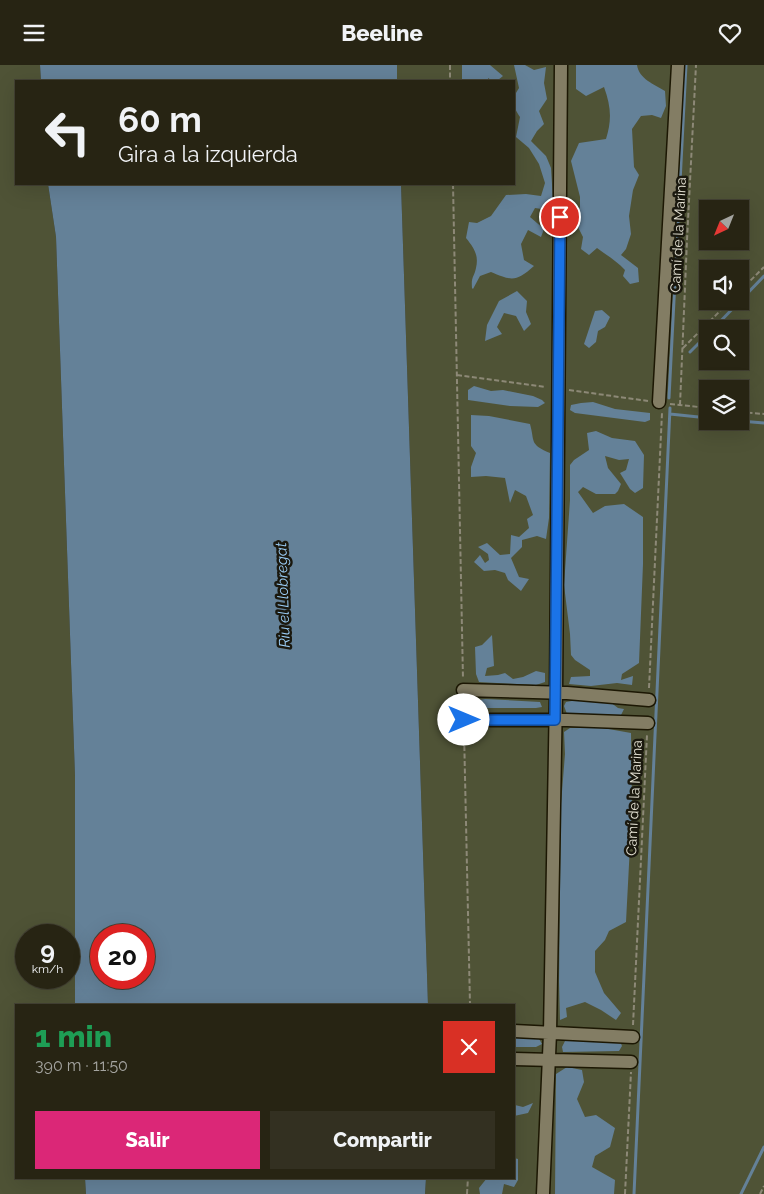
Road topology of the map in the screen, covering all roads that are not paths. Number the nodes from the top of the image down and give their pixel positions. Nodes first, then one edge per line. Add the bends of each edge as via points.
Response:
1 (561, 65) edge
2 (678, 65) edge
3 (661, 403) road end
4 (464, 690) road end
5 (556, 693) junction
6 (649, 701) road end
7 (464, 720) road end
8 (555, 720) junction
9 (648, 723) road end
10 (515, 1031) edge
11 (550, 1033) junction
12 (632, 1037) road end
13 (515, 1059) edge
14 (548, 1060) junction
15 (631, 1062) road end
16 (543, 1194) edge

1 - 5 lane
2 - 3 lane
4 - 5 lane
5 - 6 lane
5 - 8 lane
7 - 8 lane
8 - 9 lane
8 - 11 lane
10 - 11 lane
11 - 12 lane
11 - 14 lane
13 - 14 lane
14 - 15 lane
14 - 16 lane

